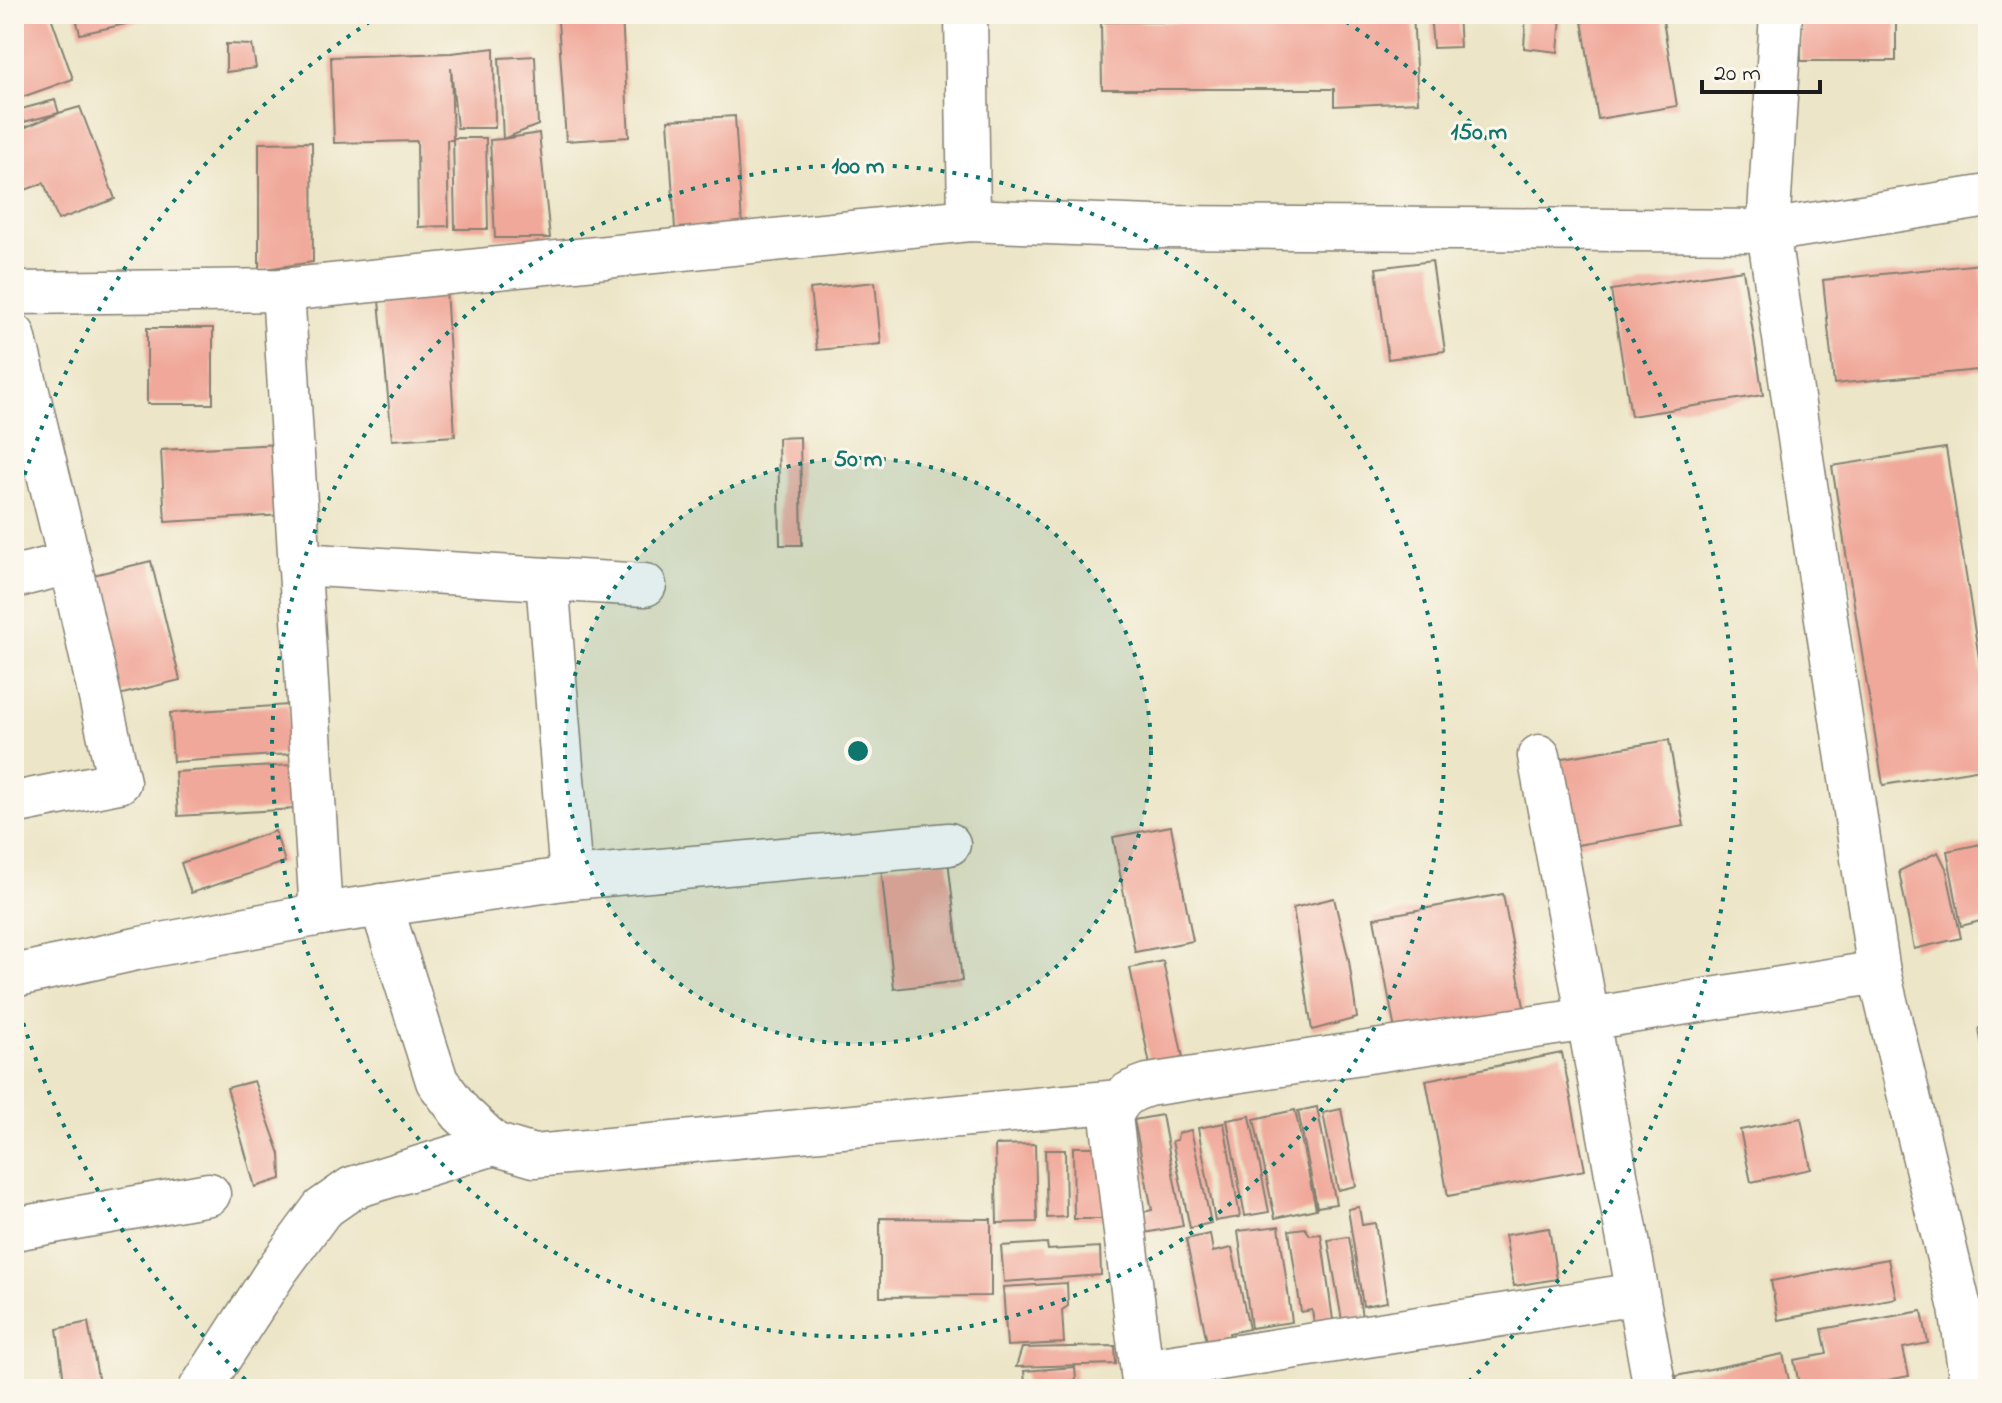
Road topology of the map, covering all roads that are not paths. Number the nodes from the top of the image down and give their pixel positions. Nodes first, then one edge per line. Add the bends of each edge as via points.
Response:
1 (966, 14) edge
2 (1781, 14) edge
3 (1988, 196) edge
4 (969, 220) junction
5 (1768, 231) junction
6 (283, 290) junction
7 (14, 293) edge
8 (14, 335) edge
9 (70, 563) junction
10 (299, 564) junction
11 (14, 577) edge
12 (547, 579) junction
13 (645, 585) dead end
14 (1539, 756) dead end
15 (14, 803) edge
16 (949, 844) dead end
17 (571, 878) junction
18 (381, 905) junction
19 (321, 914) junction
20 (1879, 972) junction
21 (14, 976) edge
22 (1588, 1019) junction
23 (1119, 1101) junction
24 (494, 1144) junction
25 (209, 1194) dead end
26 (14, 1229) edge
27 (1637, 1294) junction
28 (1143, 1380) edge
29 (200, 1389) edge
30 (1655, 1389) edge
31 (1972, 1389) edge

1 - 4 street
2 - 5 street
3 - 5 street
4 - 5 street via 1153,227
4 - 6 street
5 - 20 street
6 - 7 street
6 - 10 street
8 - 9 street
9 - 11 street
9 - 15 street via 119,782
10 - 12 street
10 - 19 street
12 - 13 street
12 - 17 street
14 - 22 street
16 - 17 street
17 - 18 street
18 - 19 street
18 - 24 street via 437,1081
19 - 21 street
20 - 22 street
20 - 31 street via 1960,1308
22 - 23 street via 1148,1085
22 - 27 street
23 - 24 street via 534,1156
23 - 28 street via 1111,1116
24 - 29 street via 352,1188 322,1209
25 - 26 street
27 - 28 street
27 - 30 street

